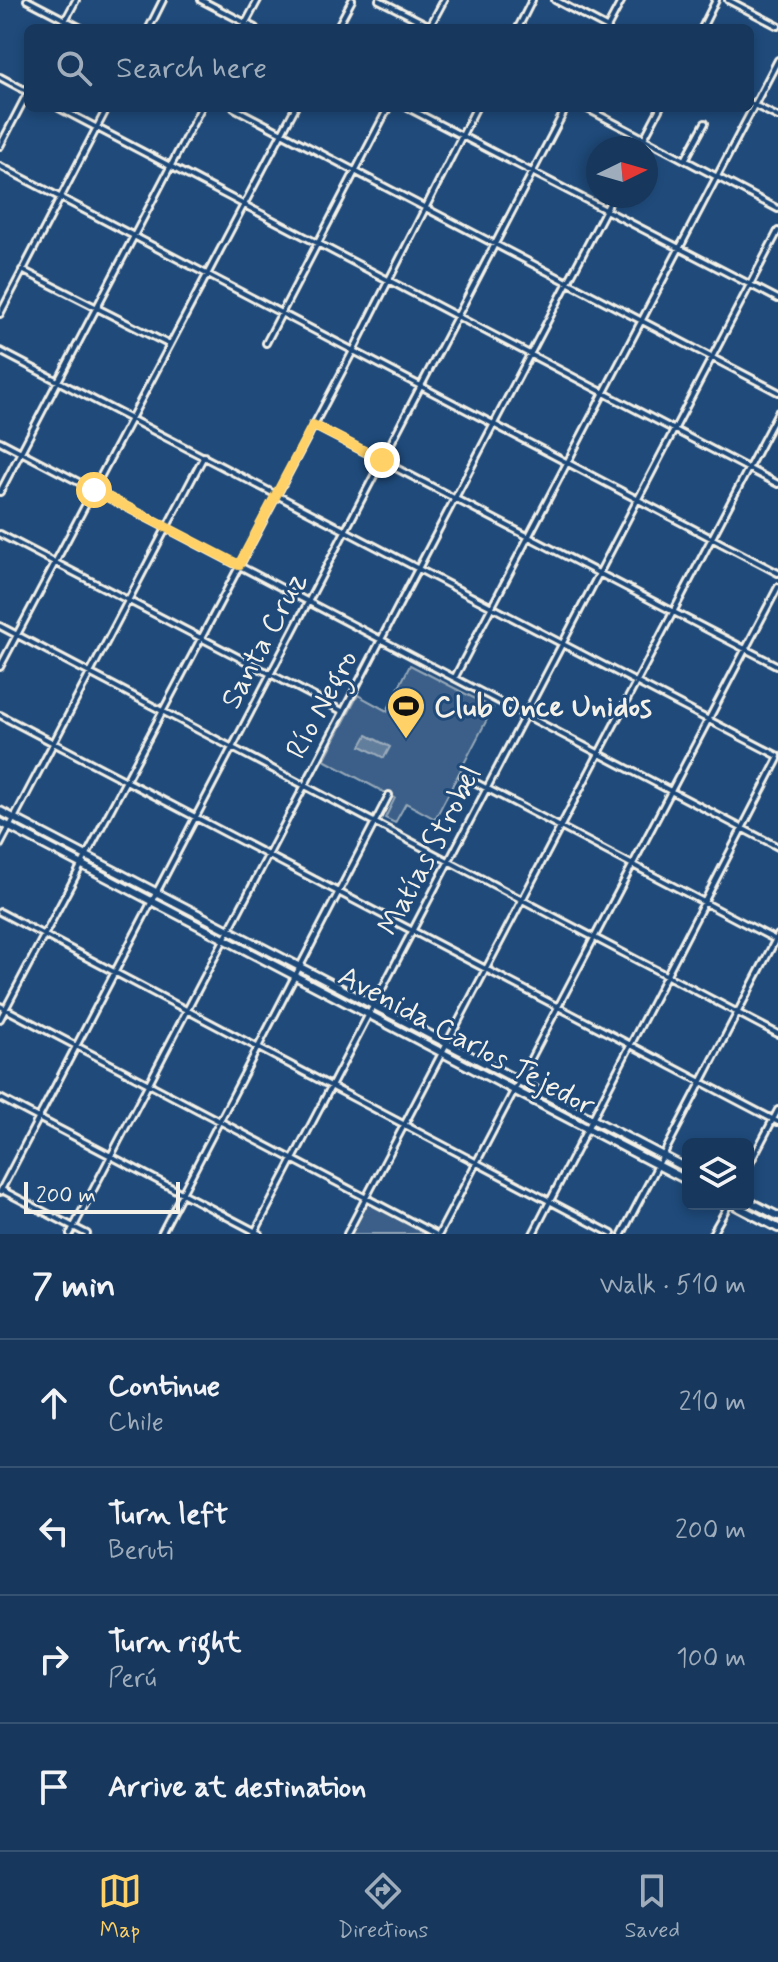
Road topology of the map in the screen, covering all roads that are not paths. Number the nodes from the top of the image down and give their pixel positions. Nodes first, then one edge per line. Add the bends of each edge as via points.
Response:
1 (27, 0) edge
2 (76, 0) edge
3 (163, 0) edge
4 (201, 0) edge
5 (258, 0) edge
6 (352, 0) edge
7 (379, 0) edge
8 (444, 0) edge
9 (532, 0) edge
10 (555, 0) edge
11 (622, 0) edge
12 (716, 0) edge
13 (728, 0) edge
14 (65, 20) junction
15 (63, 24) edge
16 (73, 24) edge
17 (151, 24) edge
18 (241, 24) edge
19 (245, 24) edge
20 (339, 24) edge
21 (425, 24) edge
22 (432, 24) edge
23 (520, 24) edge
24 (600, 24) edge
25 (610, 24) edge
26 (704, 24) edge
27 (778, 26) edge
28 (778, 60) edge
29 (0, 77) edge
30 (24, 90) edge
31 (24, 100) edge
32 (754, 101) edge
33 (754, 105) edge
34 (67, 112) edge
35 (105, 112) edge
36 (199, 112) edge
37 (242, 112) edge
38 (293, 112) edge
39 (386, 112) edge
40 (416, 112) edge
41 (474, 112) edge
42 (564, 112) edge
43 (594, 112) edge
44 (658, 112) edge
45 (748, 112) edge
46 (778, 117) edge
47 (705, 123) dead end
48 (97, 128) junction
49 (282, 133) junction
50 (461, 136) junction
51 (640, 136) edge
52 (645, 136) edge
53 (0, 146) edge
54 (658, 146) edge
55 (685, 160) junction
56 (0, 166) edge
57 (171, 167) junction
58 (355, 171) junction
59 (532, 173) junction
60 (717, 177) junction
61 (60, 198) junction
62 (244, 205) junction
63 (424, 207) junction
64 (778, 209) edge
65 (606, 210) junction
66 (778, 231) edge
67 (134, 236) junction
68 (317, 244) junction
69 (495, 244) junction
70 (679, 248) junction
71 (22, 270) junction
72 (207, 275) junction
73 (389, 281) junction
74 (568, 282) junction
75 (750, 284) junction
76 (778, 299) edge
77 (96, 308) junction
78 (282, 313) junction
79 (0, 314) edge
80 (457, 316) junction
81 (642, 321) junction
82 (266, 343) dead end
83 (170, 345) junction
84 (0, 351) edge
85 (353, 351) junction
86 (531, 353) junction
87 (712, 358) junction
88 (59, 381) junction
89 (420, 386) junction
90 (604, 392) junction
91 (778, 392) edge
92 (778, 412) edge
93 (131, 419) junction
94 (493, 423) junction
95 (313, 425) junction
96 (674, 430) junction
97 (0, 441) edge
98 (21, 452) junction
99 (204, 456) junction
100 (382, 460) junction
101 (567, 462) junction
102 (748, 468) junction
103 (778, 484) edge
104 (94, 490) junction
105 (0, 492) edge
106 (277, 494) junction
107 (454, 498) junction
108 (638, 499) junction
109 (166, 528) junction
110 (345, 530) junction
111 (0, 534) edge
112 (529, 536) junction
113 (712, 538) junction
114 (55, 562) junction
115 (239, 565) junction
116 (417, 567) junction
117 (599, 573) junction
118 (778, 573) edge
119 (778, 587) edge
120 (129, 601) junction
121 (308, 601) junction
122 (492, 606) junction
123 (673, 612) junction
124 (0, 626) edge
125 (17, 635) junction
126 (200, 637) junction
127 (380, 639) junction
128 (562, 643) junction
129 (745, 649) junction
130 (778, 666) edge
131 (0, 667) edge
132 (90, 673) junction
133 (270, 674) junction
134 (455, 677) junction
135 (638, 683) junction
136 (162, 710) junction
137 (342, 711) junction
138 (0, 715) edge
139 (525, 715) junction
140 (709, 720) junction
141 (53, 743) junction
142 (232, 747) junction
143 (599, 754) junction
144 (778, 758) edge
145 (463, 776) dead end
146 (125, 780) junction
147 (305, 784) junction
148 (486, 788) junction
149 (671, 791) junction
150 (389, 795) dead end
151 (0, 811) edge
152 (196, 817) junction
153 (14, 818) junction
154 (0, 822) edge
155 (376, 822) junction
156 (10, 827) junction
157 (561, 827) junction
158 (742, 828) junction
159 (0, 845) edge
160 (778, 847) edge
161 (86, 855) junction
162 (268, 855) junction
163 (449, 860) junction
164 (81, 864) junction
165 (633, 865) junction
166 (157, 892) junction
167 (338, 892) junction
168 (524, 900) junction
169 (152, 901) junction
170 (704, 902) junction
171 (0, 912) edge
172 (229, 930) junction
173 (412, 931) junction
174 (44, 935) junction
175 (225, 938) junction
176 (596, 938) junction
177 (777, 938) edge
178 (300, 967) junction
179 (486, 970) junction
180 (115, 972) junction
181 (295, 975) junction
182 (666, 975) junction
183 (373, 1005) junction
184 (558, 1007) junction
185 (3, 1008) edge
186 (187, 1010) junction
187 (738, 1012) junction
188 (368, 1013) junction
189 (0, 1019) edge
190 (778, 1034) edge
191 (447, 1044) junction
192 (630, 1044) junction
193 (76, 1046) junction
194 (257, 1048) junction
195 (443, 1052) junction
196 (519, 1081) junction
197 (701, 1082) junction
198 (148, 1084) junction
199 (331, 1087) junction
200 (515, 1090) junction
201 (0, 1098) edge
202 (778, 1110) edge
203 (39, 1118) junction
204 (591, 1119) junction
205 (219, 1121) junction
206 (776, 1121) edge
207 (404, 1125) junction
208 (586, 1128) junction
209 (111, 1156) junction
210 (663, 1156) junction
211 (754, 1157) edge
212 (293, 1160) junction
213 (476, 1163) junction
214 (658, 1165) junction
215 (682, 1166) edge
216 (682, 1178) edge
217 (1, 1190) edge
218 (182, 1193) junction
219 (366, 1198) junction
220 (550, 1201) junction
221 (754, 1204) edge
222 (726, 1210) edge
223 (742, 1210) edge
224 (778, 1216) edge
225 (74, 1227) junction
226 (778, 1228) edge
227 (257, 1233) edge
228 (70, 1234) edge
229 (87, 1234) edge
230 (161, 1234) edge
231 (347, 1234) edge
232 (437, 1234) edge
233 (533, 1234) edge
234 (612, 1234) edge
235 (622, 1234) edge
236 (712, 1234) edge

1 - 14 street
2 - 14 street
3 - 17 street
4 - 18 street
5 - 19 street
6 - 20 street
7 - 21 street
8 - 22 street
9 - 23 street
10 - 24 street
11 - 25 street
12 - 26 street
13 - 27 street
14 - 15 street
14 - 16 street
28 - 32 street
29 - 30 street
31 - 53 street
33 - 46 street
34 - 48 street
35 - 48 street
36 - 57 street
37 - 49 street
38 - 49 street
39 - 58 street
40 - 50 street
41 - 50 street
42 - 59 street, Santa Cruz
43 - 51 street
44 - 52 street
45 - 60 street
47 - 55 street
48 - 57 street
48 - 61 street
49 - 58 street
49 - 62 street
50 - 59 street
50 - 63 street
54 - 55 street
55 - 60 street
56 - 61 street
57 - 62 street
57 - 67 street
58 - 63 street
58 - 68 street
59 - 65 street
59 - 69 street, Santa Cruz
60 - 64 street
60 - 70 street
61 - 67 street
61 - 71 street
62 - 68 street
62 - 72 street
63 - 69 street
63 - 73 street
65 - 70 street
65 - 74 street, Río Negro
66 - 75 street, Matías Strobel
67 - 72 street
67 - 77 street
68 - 73 street
68 - 78 street
69 - 74 street
69 - 80 street, Santa Cruz
70 - 75 street
70 - 81 street
71 - 77 street
71 - 79 street
72 - 78 street
72 - 83 street
73 - 80 street
73 - 85 street
74 - 81 street
74 - 86 street, Río Negro
75 - 76 street
75 - 87 street, Matías Strobel
77 - 83 street
77 - 88 street
78 - 82 street
78 - 85 street
80 - 86 street
80 - 89 street, Santa Cruz
81 - 87 street
81 - 90 street
83 - 93 street
84 - 88 street
85 - 89 street
85 - 95 street
86 - 90 street
86 - 94 street, Río Negro
87 - 91 street
87 - 96 street, Matías Strobel
88 - 93 street
88 - 98 street
89 - 94 street
89 - 100 street, Santa Cruz
90 - 96 street
90 - 101 street
92 - 102 street
93 - 99 street
93 - 104 street
94 - 101 street
94 - 107 street, Río Negro
95 - 100 street
95 - 106 street
96 - 102 street
96 - 108 street, Matías Strobel
97 - 98 street
98 - 104 street
98 - 105 street
99 - 106 street
99 - 109 street
100 - 107 street
100 - 110 street, Santa Cruz
101 - 108 street
101 - 112 street
102 - 103 street
102 - 113 street
104 - 109 street
104 - 114 street
106 - 110 street
106 - 115 street
107 - 112 street
107 - 116 street, Río Negro
108 - 113 street
108 - 117 street, Matías Strobel
109 - 115 street
109 - 120 street
110 - 116 street
110 - 121 street, Santa Cruz
111 - 114 street
112 - 117 street
112 - 122 street
113 - 118 street
113 - 123 street
114 - 120 street
114 - 125 street
115 - 121 street
115 - 126 street
116 - 122 street
116 - 127 street, Río Negro
117 - 123 street
117 - 128 street, Matías Strobel
119 - 129 street
120 - 126 street
120 - 132 street
121 - 127 street
121 - 133 street, Santa Cruz
122 - 128 street
122 - 134 street
123 - 129 street
123 - 135 street
124 - 125 street
125 - 131 street
125 - 132 street
126 - 133 street
126 - 136 street
127 - 134 street
127 - 137 street, Río Negro
128 - 135 street
128 - 139 street, Matías Strobel
129 - 130 street
129 - 140 street
132 - 136 street
132 - 141 street
133 - 137 street
133 - 142 street, Santa Cruz
134 - 139 street
135 - 140 street
135 - 143 street
136 - 142 street
136 - 146 street
137 - 147 street, Río Negro
138 - 141 street
139 - 143 street
139 - 148 street, Matías Strobel
140 - 144 street
140 - 149 street
141 - 146 street
141 - 153 street
142 - 147 street
142 - 152 street, Santa Cruz
143 - 149 street
143 - 157 street
144 - 158 street
145 - 148 street
146 - 152 street
146 - 161 street
147 - 155 street
147 - 162 street, Río Negro
148 - 157 street
148 - 163 street, Matías Strobel
149 - 158 street
149 - 165 street
150 - 155 street
151 - 153 main road, Avenida Carlos Tejedor
152 - 162 street
152 - 166 street, Santa Cruz
153 - 156 street
153 - 161 main road, Avenida Carlos Tejedor
154 - 156 main road, Avenida Carlos Tejedor
155 - 163 street
155 - 167 street
156 - 159 street
156 - 164 main road, Avenida Carlos Tejedor
157 - 165 street
157 - 168 street
158 - 160 street
158 - 170 street
161 - 164 street
161 - 166 main road, Avenida Carlos Tejedor
162 - 167 street
162 - 172 street, Río Negro
163 - 168 street
163 - 173 street, Matías Strobel
164 - 169 main road, Avenida Carlos Tejedor
164 - 174 street
165 - 170 street
165 - 176 street
166 - 169 street, Santa Cruz
166 - 172 main road, Avenida Carlos Tejedor
167 - 173 street
167 - 178 street
168 - 176 street
168 - 179 street
169 - 175 main road, Avenida Carlos Tejedor
169 - 180 street, Santa Cruz
170 - 177 street
170 - 182 street
171 - 174 street
172 - 175 street, Río Negro
172 - 178 main road, Avenida Carlos Tejedor
173 - 179 street
173 - 183 street, Matías Strobel
174 - 180 street
174 - 185 street
175 - 181 main road, Avenida Carlos Tejedor
175 - 186 street, Río Negro
176 - 182 street
176 - 184 street
177 - 187 street
178 - 181 street
178 - 183 main road, Avenida Carlos Tejedor
179 - 184 street
179 - 191 street
180 - 186 street
180 - 193 street, Santa Cruz
181 - 188 main road, Avenida Carlos Tejedor
181 - 194 street
182 - 187 street
182 - 192 street
183 - 188 street, Matías Strobel
183 - 191 main road, Avenida Carlos Tejedor
184 - 192 street
184 - 196 street
185 - 189 street
185 - 193 street
186 - 194 street
186 - 198 street, Río Negro
187 - 190 street
187 - 197 street
188 - 195 main road, Avenida Carlos Tejedor
188 - 199 street, Matías Strobel
191 - 195 street
191 - 196 main road, Avenida Carlos Tejedor
192 - 197 street
192 - 204 street
193 - 198 street
193 - 203 street, Santa Cruz
194 - 199 street
194 - 205 street
195 - 200 main road, Avenida Carlos Tejedor
195 - 207 street
196 - 200 street
196 - 204 main road, Avenida Carlos Tejedor
197 - 206 street
197 - 210 street
198 - 205 street
198 - 209 street, Río Negro
199 - 207 street
199 - 212 street, Matías Strobel
200 - 208 main road, Avenida Carlos Tejedor
200 - 213 street
201 - 203 street
202 - 206 street
203 - 209 street
203 - 217 street, Santa Cruz
204 - 208 street
204 - 210 main road, Avenida Carlos Tejedor
205 - 212 street
205 - 218 street
206 - 211 street
207 - 213 street
207 - 219 street
208 - 214 main road, Avenida Carlos Tejedor
208 - 220 street
209 - 218 street
209 - 225 street, Río Negro
210 - 214 street
210 - 215 main road, Avenida Carlos Tejedor
212 - 219 street
212 - 227 street, Matías Strobel
213 - 220 street
213 - 232 street
214 - 216 main road, Avenida Carlos Tejedor
214 - 235 street
217 - 225 street
218 - 227 street
218 - 230 street
219 - 231 street
219 - 232 street
220 - 233 street
220 - 234 street
221 - 224 main road
222 - 236 street
223 - 226 main road
225 - 228 street, Río Negro
225 - 229 street

